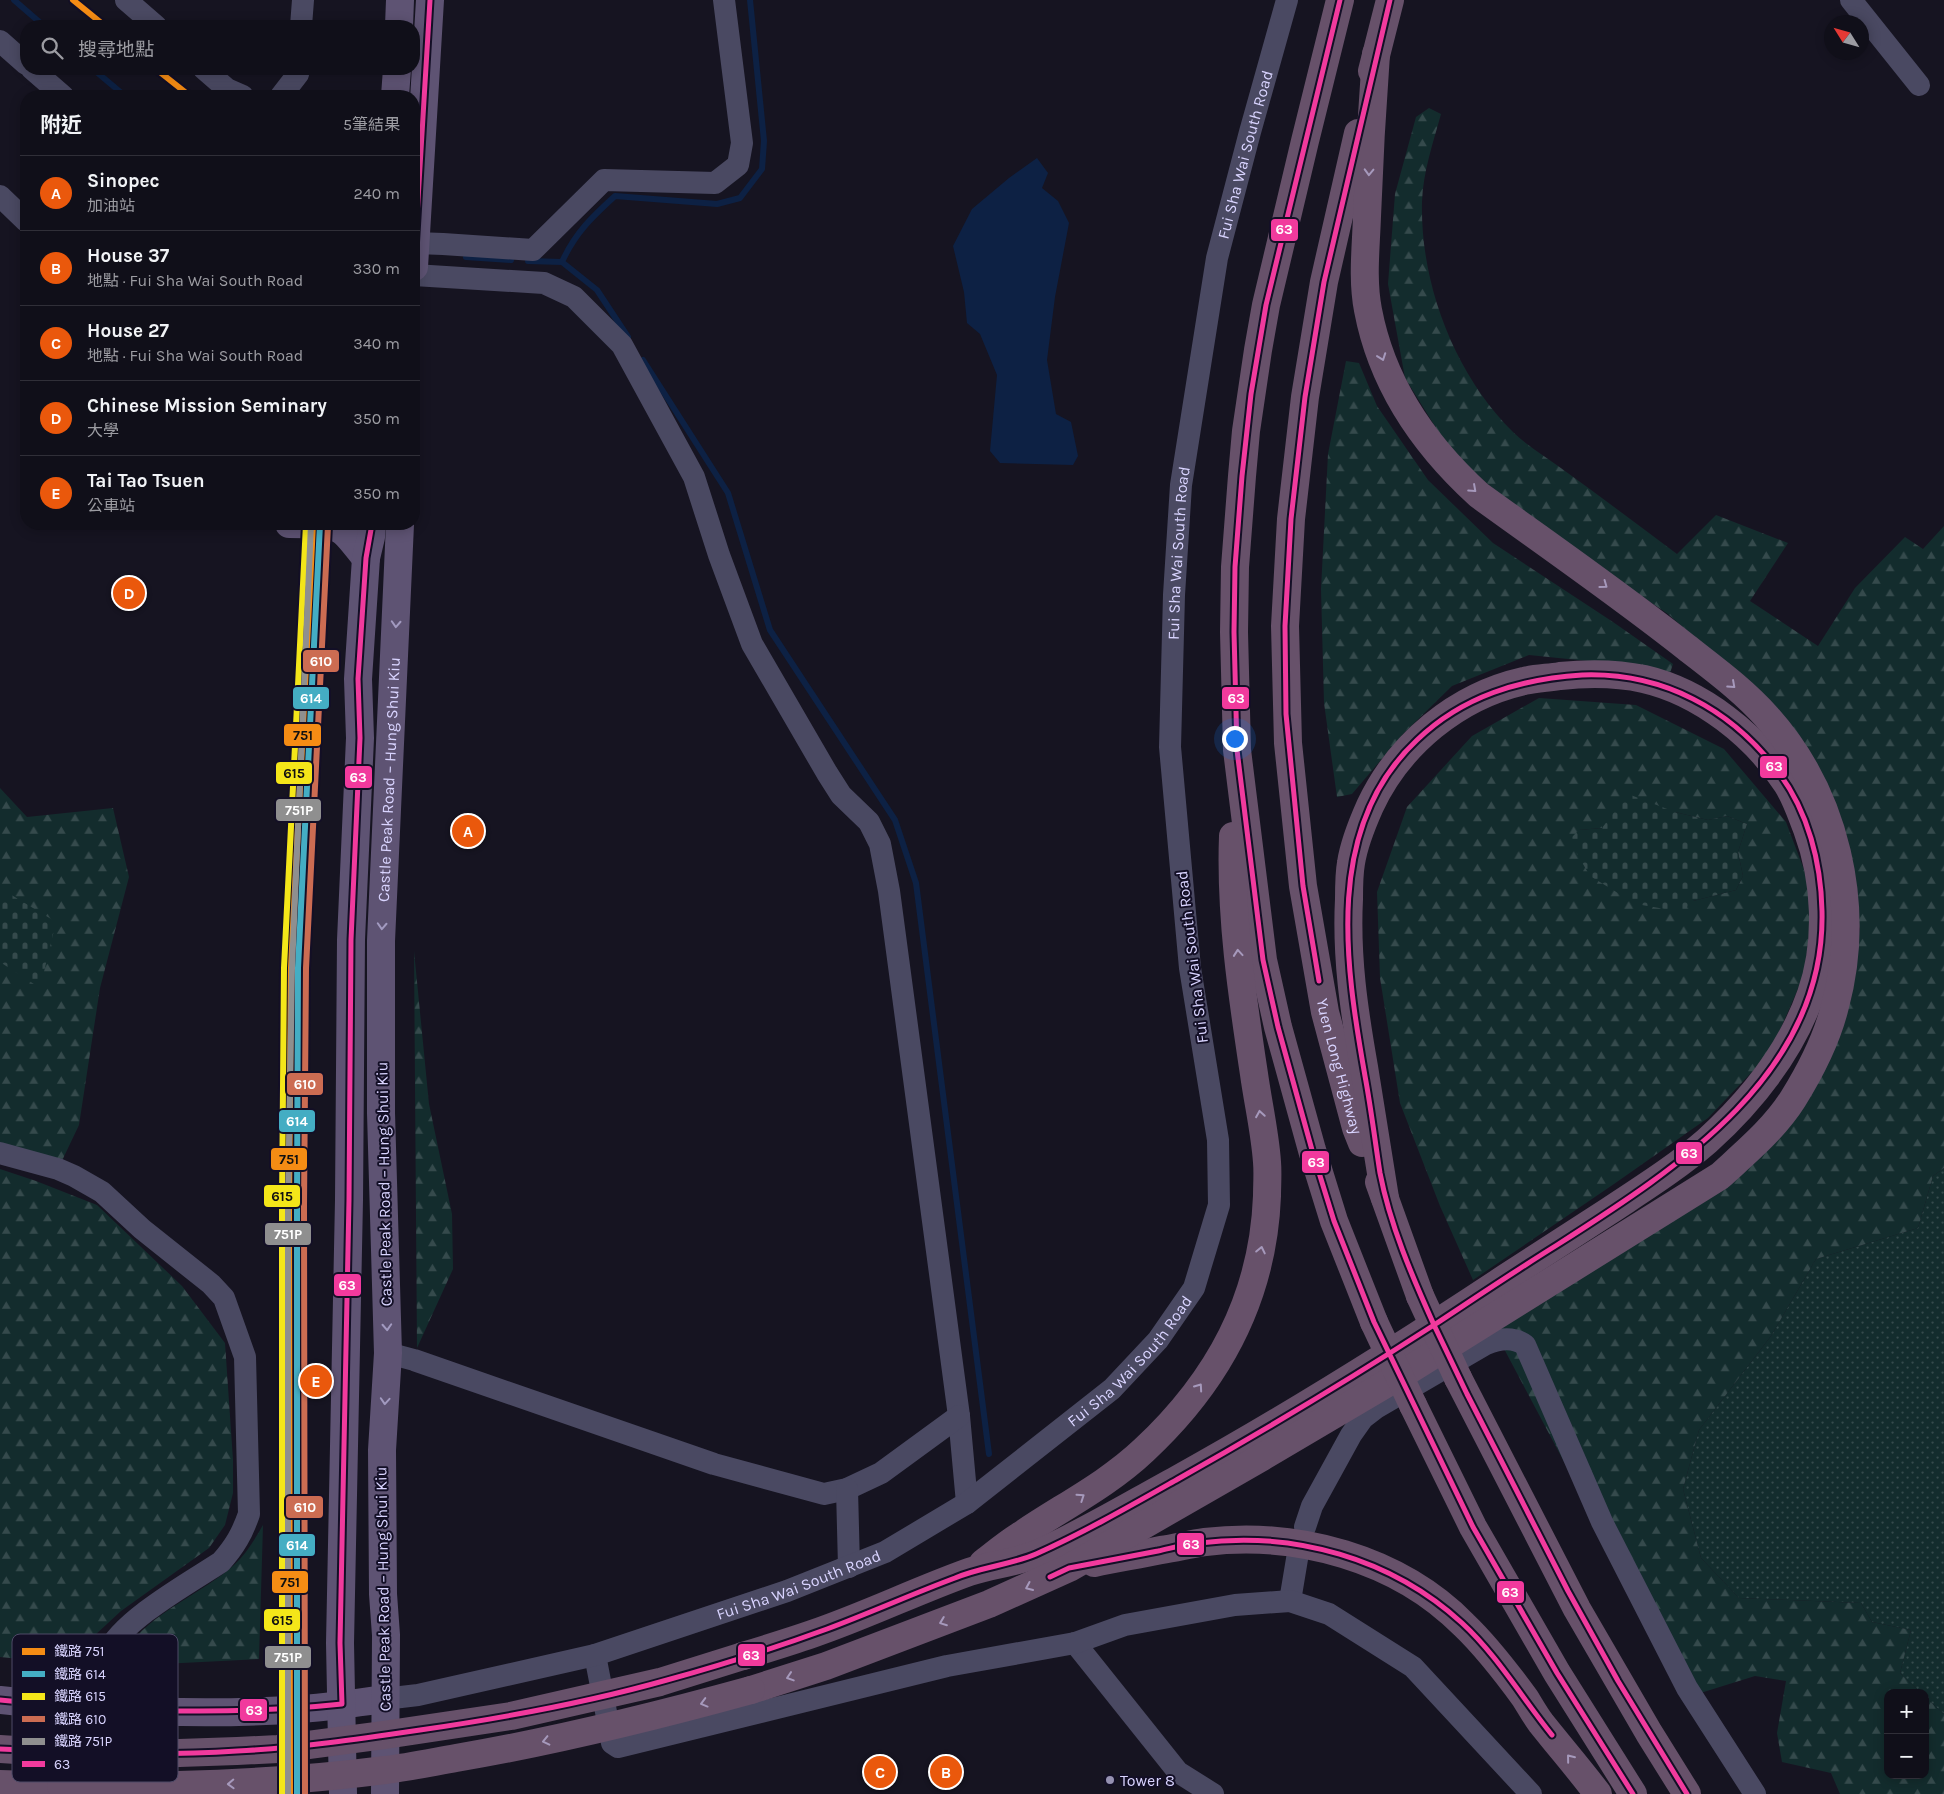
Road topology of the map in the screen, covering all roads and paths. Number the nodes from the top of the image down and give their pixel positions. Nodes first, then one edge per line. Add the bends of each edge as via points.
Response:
1 (126, 0) edge
2 (303, 0) edge
3 (400, 0) edge
4 (430, 0) edge
5 (724, 0) edge
6 (1287, 0) edge
7 (1340, 0) edge
8 (1390, 0) edge
9 (1851, 0) edge
10 (149, 20) edge
11 (301, 20) edge
12 (399, 20) edge
13 (0, 41) edge
14 (1376, 54) junction
15 (20, 59) edge
16 (39, 75) edge
17 (211, 75) edge
18 (297, 75) edge
19 (396, 75) edge
20 (1919, 85) dead end
21 (56, 90) edge
22 (229, 90) edge
23 (286, 90) edge
24 (395, 90) edge
25 (420, 148) edge
26 (0, 196) edge
27 (20, 215) edge
28 (420, 253) edge
29 (420, 275) edge
30 (343, 530) edge
31 (372, 530) edge
32 (400, 530) edge
33 (365, 564) junction
34 (1238, 750) junction
35 (0, 1153) edge
36 (1385, 1198) junction
37 (388, 1353) junction
38 (959, 1416) junction
39 (847, 1489) junction
40 (966, 1503) junction
41 (1305, 1527) dead end
42 (1298, 1553) dead end
43 (849, 1567) junction
44 (1069, 1568) junction
45 (972, 1571) junction
46 (1290, 1601) junction
47 (121, 1634) edge
48 (1075, 1643) junction
49 (595, 1655) junction
50 (363, 1702) junction
51 (178, 1710) edge
52 (343, 1746) junction
53 (178, 1753) edge
54 (0, 1784) edge
55 (292, 1794) edge
56 (343, 1794) edge
57 (386, 1794) edge
58 (1213, 1794) edge
59 (1531, 1794) edge
60 (1598, 1794) edge
61 (1633, 1794) edge
62 (1687, 1794) edge
63 (1755, 1794) edge

1 - 10 street
2 - 11 street
3 - 12 main road
4 - 25 main road
5 - 28 street via 742,143 738,165 715,183 604,180 533,250 443,244
6 - 40 street, Fui Sha Wai South Road via 1217,258 1181,485 1174,595 1170,747 1190,968 1218,1140 1219,1205 1194,1288 1158,1340 1112,1389
7 - 34 highway via 1266,306 1251,394 1235,567
8 - 14 highway, Yuen Long Highway
9 - 20 street
13 - 15 street
14 - 36 highway, Yuen Long Highway via 1312,346 1291,519 1285,626 1288,742 1312,948 1325,1012 1356,1128
14 -> 44 highway via 1365,281 1368,310 1386,370 1416,425 1462,479 1729,681 1766,716 1798,758 1822,804 1838,852 1846,904 1845,956 1835,1007 1817,1056 1792,1101 1759,1141 1720,1176 1401,1375
16 - 21 street
17 - 22 street
18 - 23 street
19 - 24 main road
26 - 27 street
29 - 38 street via 544,283 574,297 622,345 694,477 752,644 827,774 868,822 880,844
30 - 33 main road
31 - 33 main road, Castle Peak Road – Hung Shui Kiu
32 -> 37 main road, Castle Peak Road – Hung Shui Kiu via 382,932 381,1113
33 - 50 main road, Castle Peak Road – Hung Shui Kiu via 358,679 360,738 351,940 340,1644
45 -> 34 highway via 1020,1535 1119,1471 1158,1436 1220,1356 1250,1297 1262,1248 1267,1162 1245,1014 1235,915 1233,854
34 - 61 highway, bridge via 1263,960 1312,1150 1344,1246 1374,1322 1472,1527 1557,1674
35 - 47 street via 58,1169 102,1192 224,1298 245,1357 249,1514 242,1533 221,1562 154,1607
36 - 45 highway via 1353,1005 1347,938 1351,862 1360,829 1378,789 1401,755 1430,727 1474,700 1508,686 1573,674 1609,673 1652,681 1692,697 1742,734 1777,770 1795,798 1818,864 1823,919 1820,957 1812,990 1779,1059 1752,1092 1716,1132 1667,1173 1303,1407 1120,1512 1035,1555
36 - 62 highway, Yuen Long Highway, bridge via 1420,1296 1458,1378 1577,1609
37 - 39 street via 714,1464 824,1494
37 -> 50 main road, Castle Peak Road – Hung Shui Kiu via 382,1450 382,1594 369,1638 370,1667
38 - 39 street via 881,1473
38 - 40 street
39 - 43 street
40 - 43 street, Fui Sha Wai South Road via 884,1552
41 - 63 street via 1312,1506 1351,1435 1364,1418 1486,1344 1500,1339 1522,1342 1602,1522 1687,1688
42 - 46 street
43 - 49 street, Fui Sha Wai South Road
44 -> 54 highway, bridge via 979,1608 826,1666 663,1714 516,1748 386,1770 280,1781 152,1787
60 -> 44 highway via 1473,1634 1436,1601 1390,1571 1353,1556 1261,1540 1206,1542
45 - 53 highway, bridge via 811,1634 660,1682 511,1716 278,1749
46 - 48 street via 1235,1605 1125,1625
46 - 59 street via 1329,1614 1414,1667
48 - 49 street via 947,1666 618,1747 612,1743
48 - 58 street via 1178,1772
49 - 50 street, Fui Sha Wai South Road via 418,1695
50 - 51 main road via 263,1711
50 - 52 main road, Castle Peak Road – Hung Shui Kiu
50 - 57 main road, Castle Peak Road – Hung Shui Kiu
52 - 55 main road via 322,1770
52 - 56 main road, Castle Peak Road – Hung Shui Kiu

